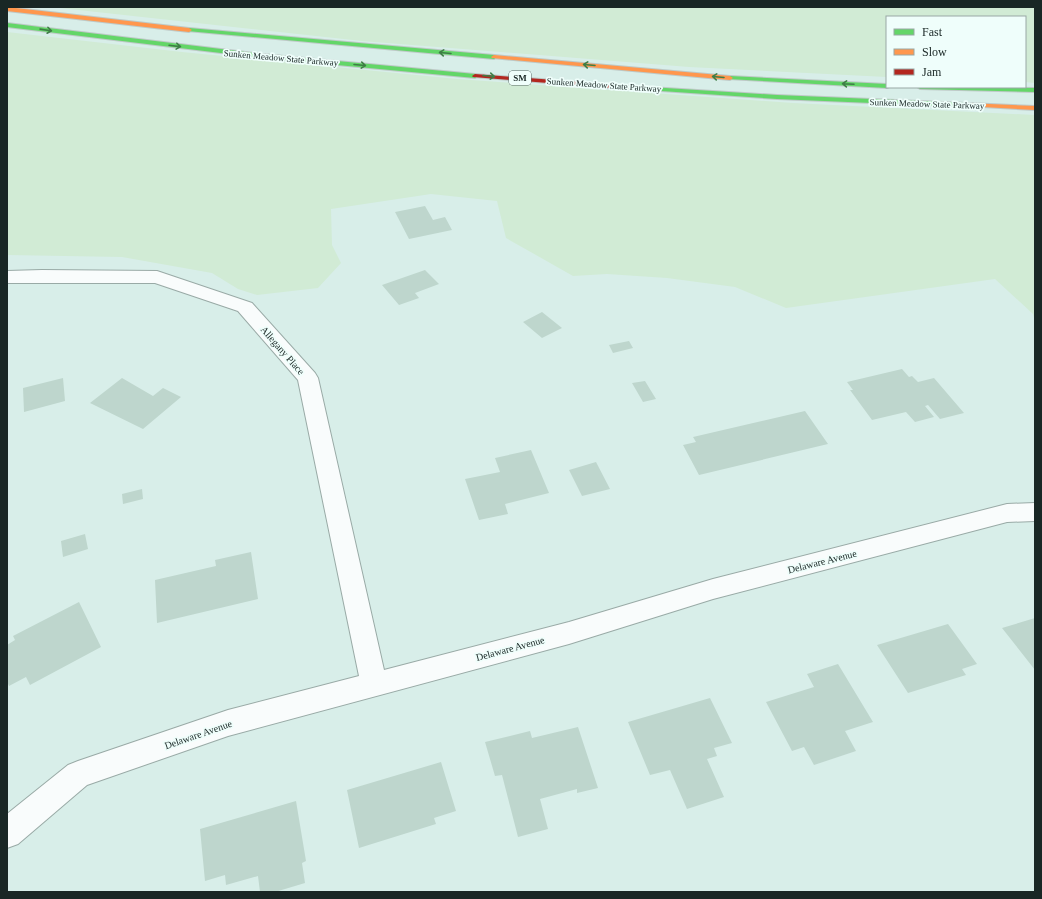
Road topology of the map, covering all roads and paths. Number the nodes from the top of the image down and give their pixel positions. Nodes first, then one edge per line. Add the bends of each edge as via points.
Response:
1 (7, 9) edge
2 (7, 25) edge
3 (886, 86) edge
4 (958, 88) edge
5 (1035, 90) edge
6 (1035, 108) edge
7 (7, 278) edge
8 (1035, 512) edge
9 (374, 683) junction
10 (7, 833) edge

3 -> 1 highway, Sunken Meadow State Parkway / SM via 746,79 174,29
2 -> 6 highway, Sunken Meadow State Parkway / SM via 229,53 624,87 860,102
4 - 5 highway, Sunken Meadow State Parkway
7 - 9 street, Allegany Place via 157,277 245,307 308,378
8 - 9 street, Delaware Avenue via 1007,513 713,589 568,633
9 - 10 street, Delaware Avenue via 228,723 78,775

